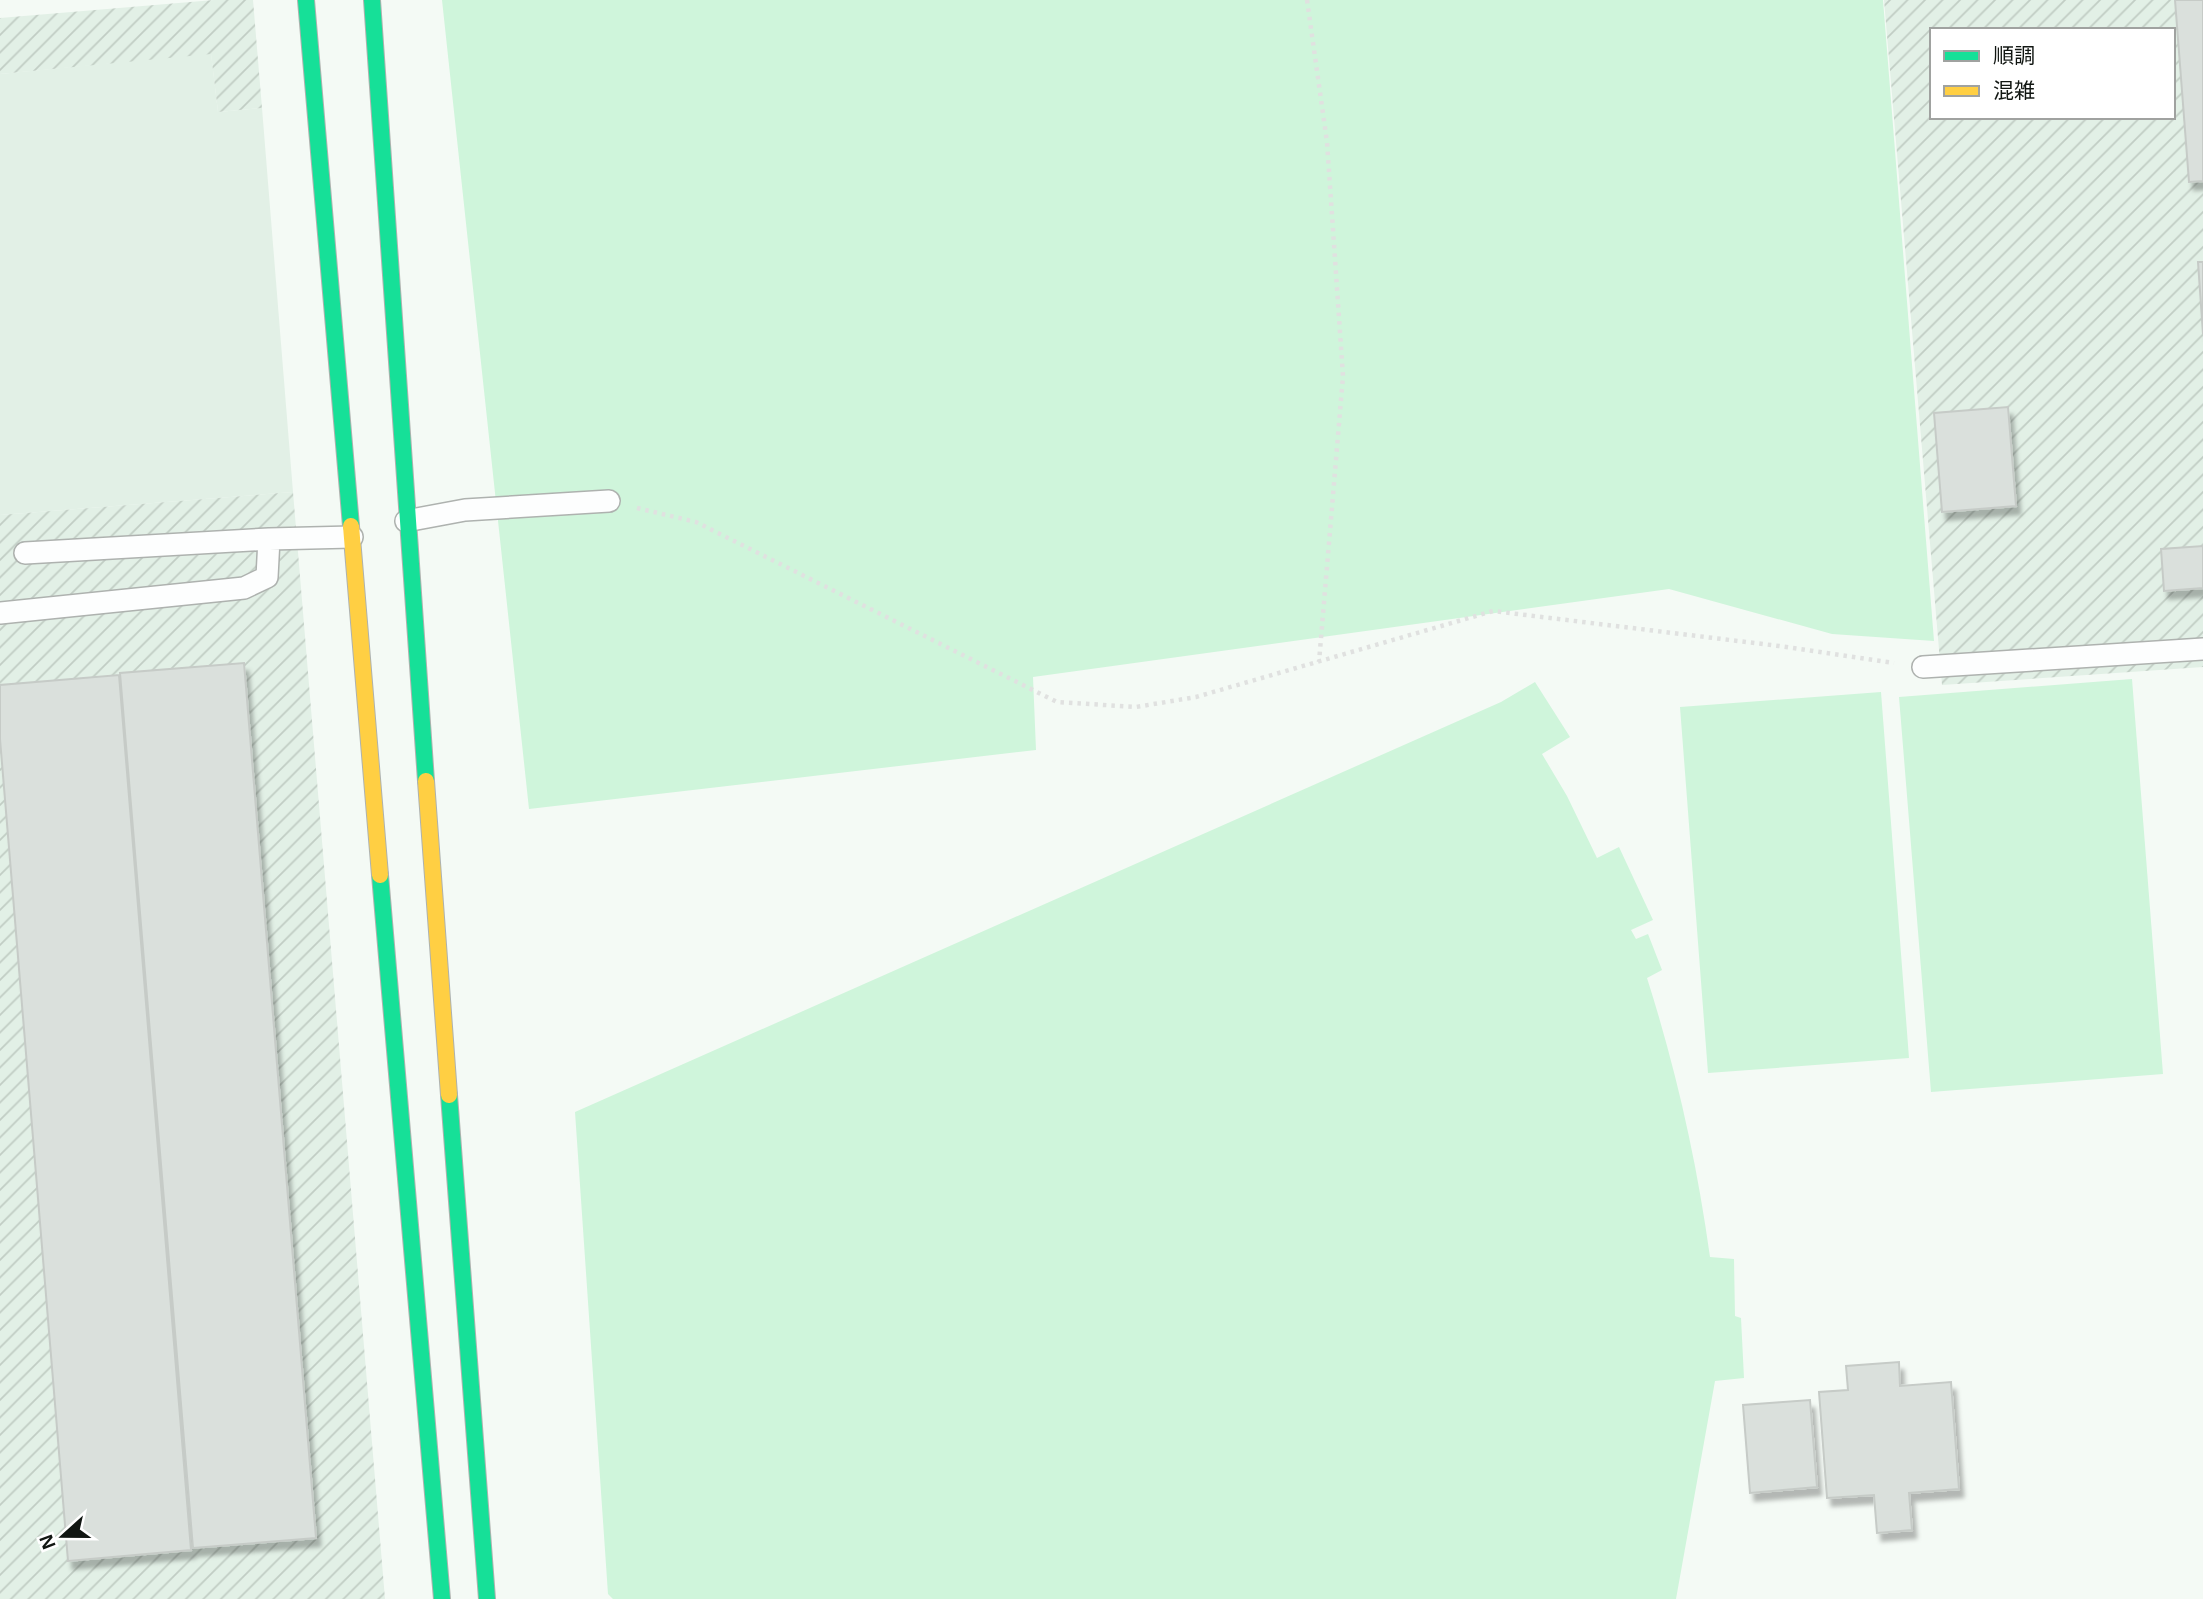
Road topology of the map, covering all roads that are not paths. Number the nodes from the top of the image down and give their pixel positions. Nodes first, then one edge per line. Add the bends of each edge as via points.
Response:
1 (306, 0) edge
2 (372, 0) edge
3 (609, 502) road end
4 (406, 521) junction
5 (352, 537) junction
6 (269, 539) junction
7 (25, 553) dead end
8 (0, 613) edge
9 (2203, 649) edge
10 (1923, 667) road end
11 (442, 1599) edge
12 (486, 1599) edge

1 - 5 street
2 - 4 street
3 - 4 lane via 465,510
4 - 12 street
5 - 6 lane
5 - 11 street
6 - 7 lane
6 - 8 lane via 267,576 244,587
9 - 10 lane

